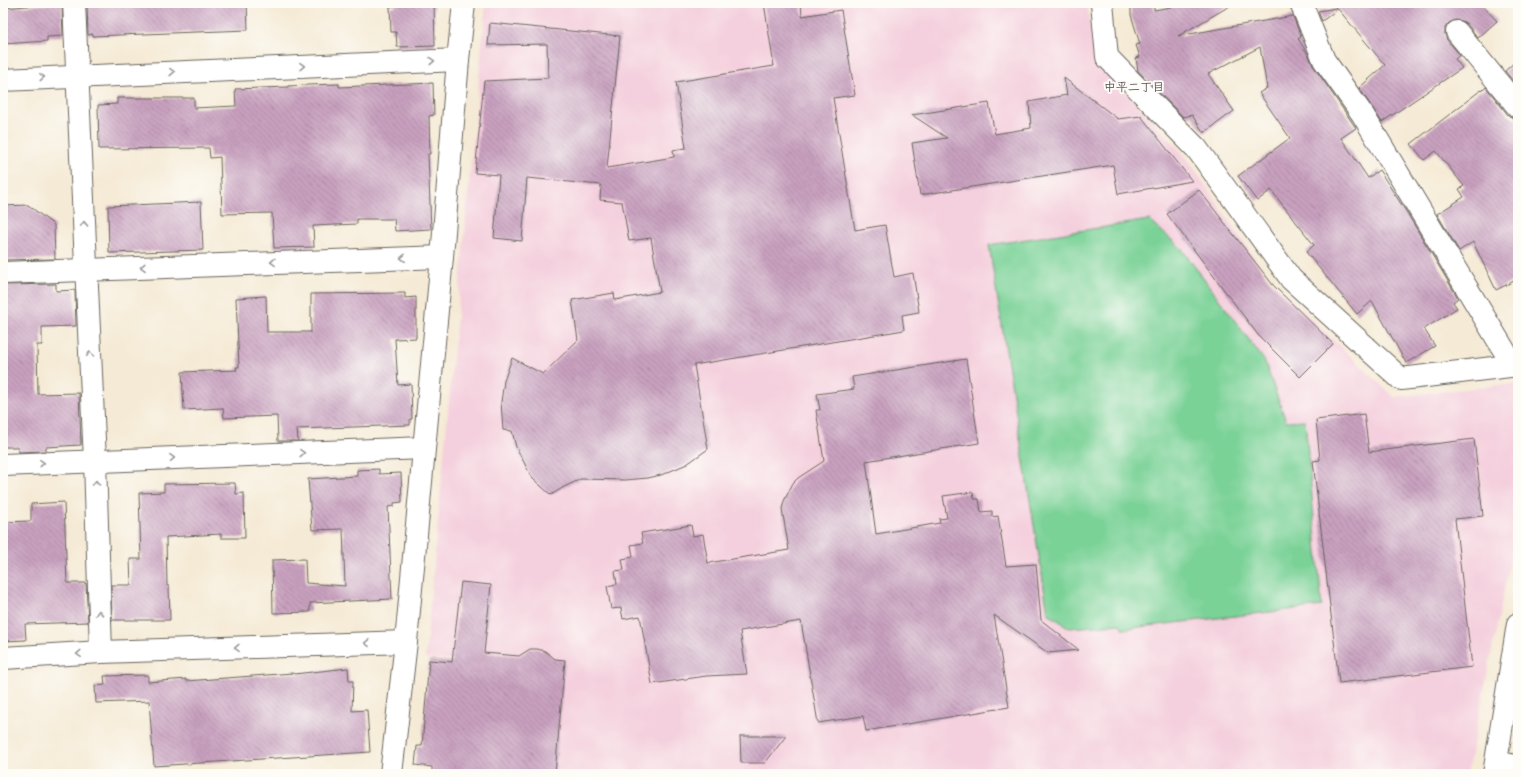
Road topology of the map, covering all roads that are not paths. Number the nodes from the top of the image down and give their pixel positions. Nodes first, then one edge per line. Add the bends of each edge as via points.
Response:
1 (74, 3) edge
2 (464, 3) edge
3 (1102, 3) edge
4 (1301, 3) edge
5 (1457, 32) dead end
6 (458, 60) junction
7 (78, 75) junction
8 (3, 80) edge
9 (1518, 107) edge
10 (442, 257) junction
11 (85, 269) junction
12 (3, 273) edge
13 (1516, 365) edge
14 (424, 448) junction
15 (95, 461) junction
16 (3, 465) edge
17 (1518, 624) edge
18 (406, 642) junction
19 (100, 652) junction
20 (3, 658) edge
21 (1518, 767) edge
22 (1496, 768) edge
23 (391, 774) edge

1 - 7 street
2 - 6 street
3 - 13 street via 1107,57 1197,149 1290,279 1401,379
4 - 13 street via 1324,60 1363,115
5 - 9 street
7 -> 6 street
6 - 10 street
8 -> 7 street
11 -> 7 street
10 -> 11 street
10 - 14 street
11 - 12 street
15 -> 11 street
15 -> 14 street
14 - 18 street
16 -> 15 street
19 -> 15 street
17 - 22 street
18 -> 19 street
18 - 23 street
19 -> 20 street
21 - 22 street

